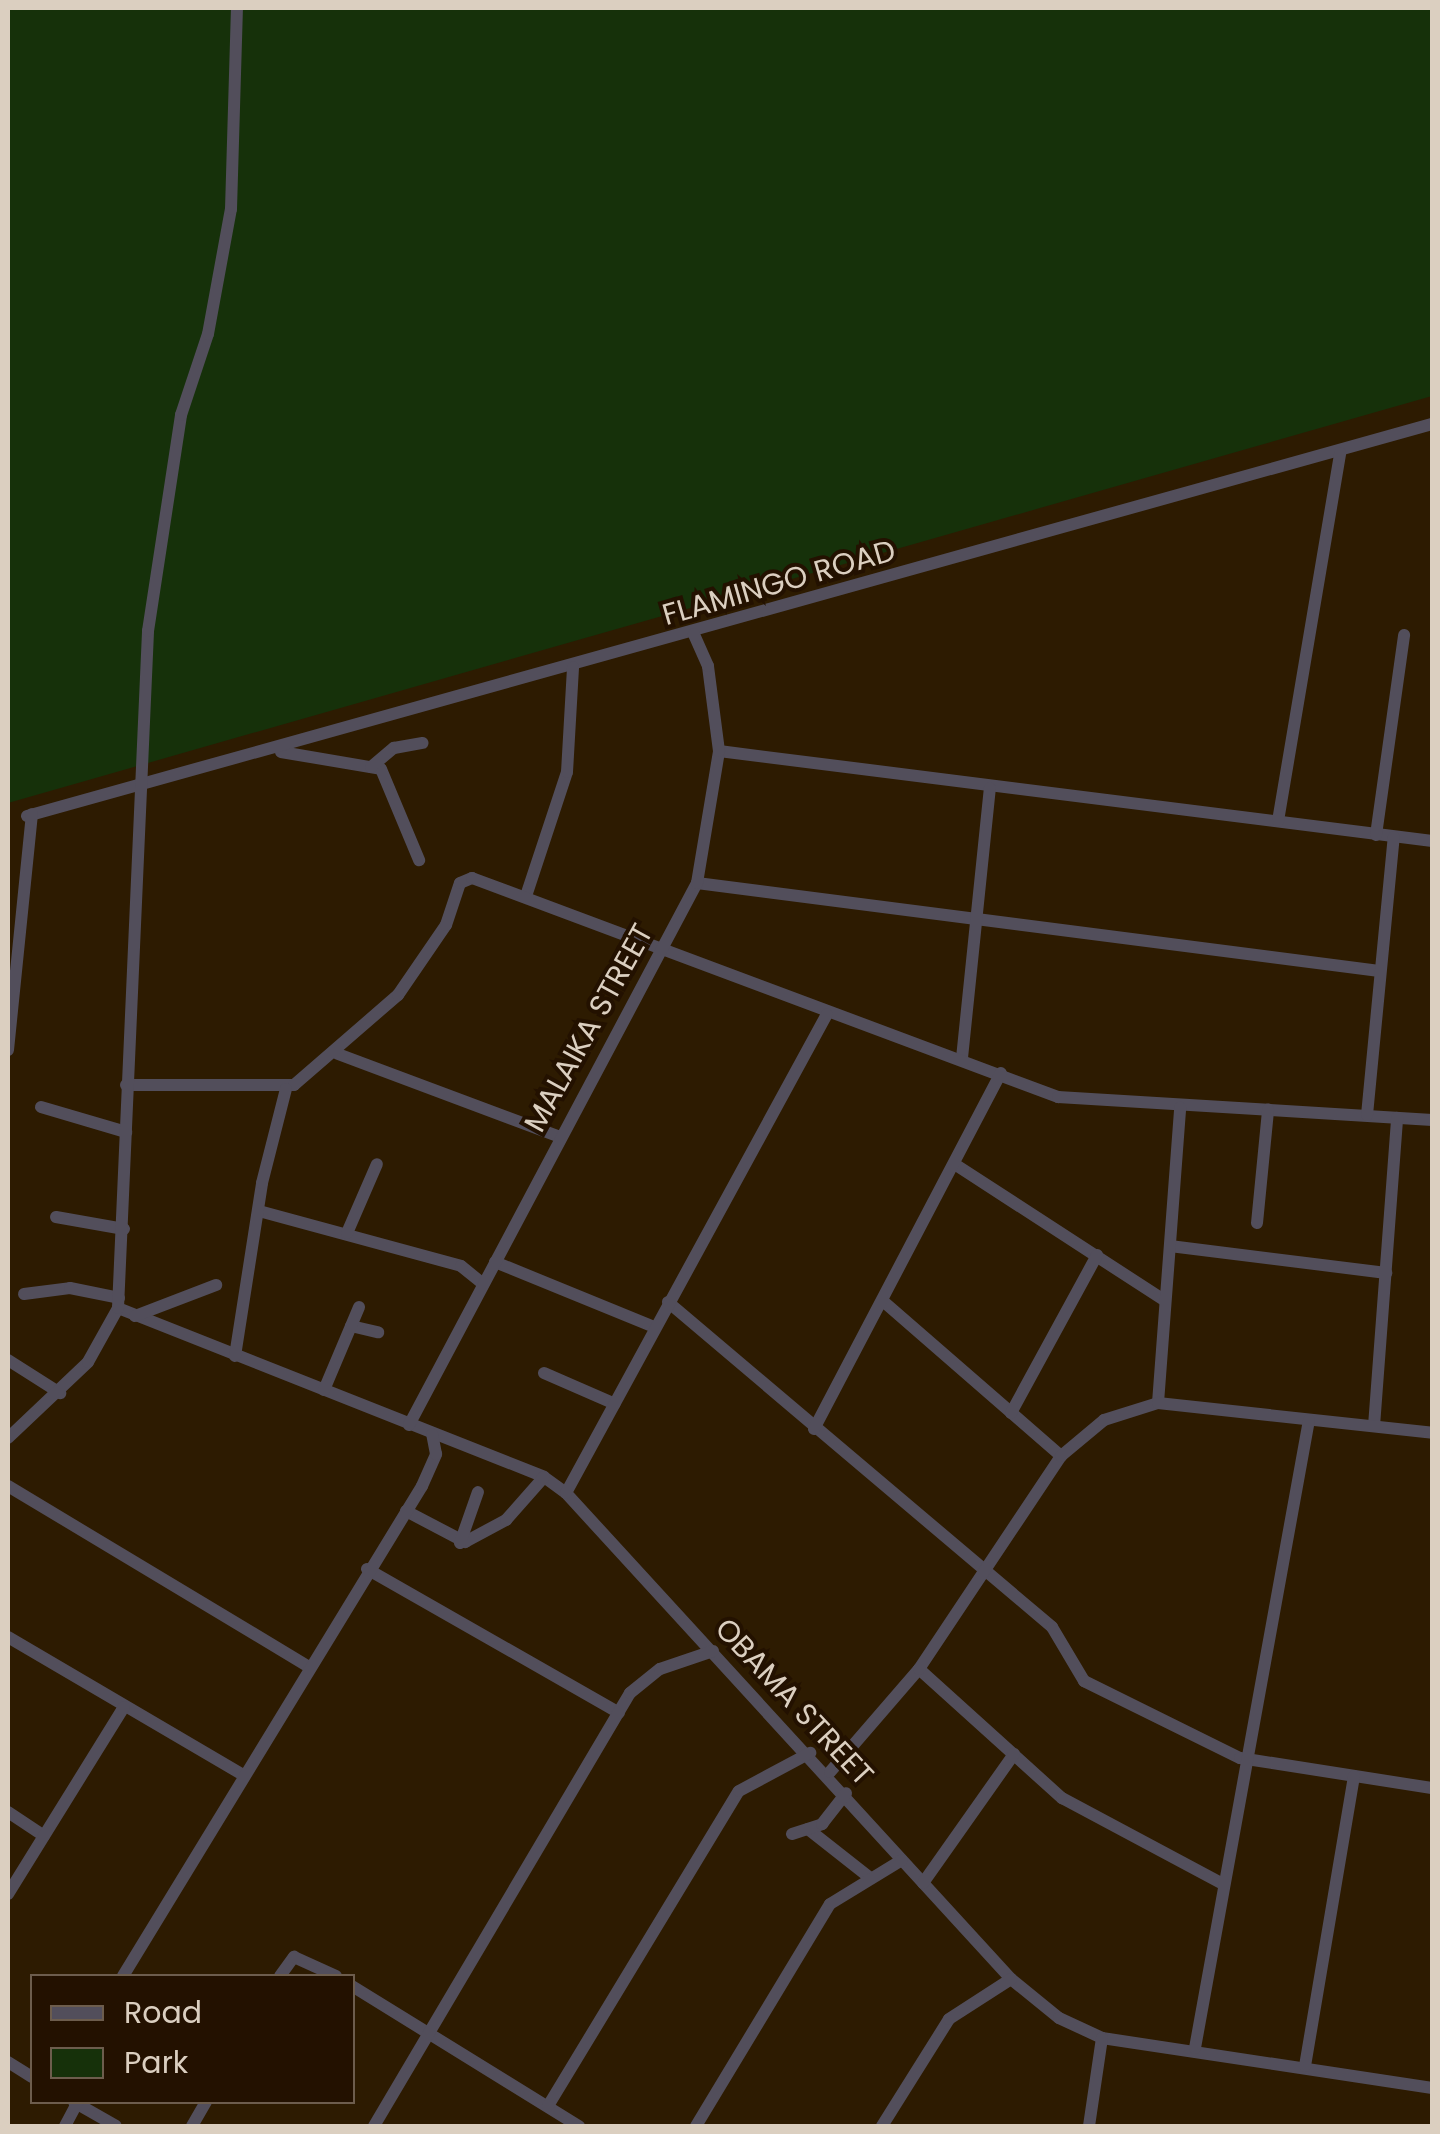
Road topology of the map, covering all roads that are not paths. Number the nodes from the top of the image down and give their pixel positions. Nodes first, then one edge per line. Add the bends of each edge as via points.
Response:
1 (236, 8) edge
2 (1432, 424) edge
3 (1340, 452) junction
4 (694, 634) junction
5 (1404, 635) dead end
6 (573, 667) junction
7 (423, 743) dead end
8 (278, 751) junction
9 (719, 751) junction
10 (371, 767) junction
11 (139, 787) junction
12 (990, 788) junction
13 (1278, 822) junction
14 (1376, 835) junction
15 (1394, 838) junction
16 (1432, 841) edge
17 (419, 860) dead end
18 (696, 883) junction
19 (528, 893) junction
20 (975, 920) junction
21 (664, 948) junction
22 (1380, 971) junction
23 (826, 1014) junction
24 (8, 1050) edge
25 (338, 1054) junction
26 (962, 1058) junction
27 (1001, 1073) junction
28 (126, 1085) junction
29 (286, 1089) junction
30 (40, 1107) dead end
31 (1180, 1108) junction
32 (1268, 1110) junction
33 (1367, 1116) junction
34 (1397, 1118) junction
35 (1432, 1120) edge
36 (126, 1132) junction
37 (557, 1136) junction
38 (378, 1164) dead end
39 (956, 1165) junction
40 (259, 1212) junction
41 (56, 1217) dead end
42 (1257, 1223) dead end
43 (124, 1229) junction
44 (347, 1233) junction
45 (1170, 1246) junction
46 (1097, 1256) junction
47 (493, 1265) junction
48 (473, 1271) junction
49 (1386, 1273) junction
50 (483, 1284) junction
51 (216, 1285) dead end
52 (24, 1294) dead end
53 (1164, 1300) junction
54 (668, 1302) junction
55 (884, 1302) junction
56 (119, 1303) junction
57 (359, 1307) dead end
58 (135, 1316) junction
59 (351, 1326) junction
60 (654, 1326) junction
61 (378, 1332) dead end
62 (235, 1356) junction
63 (8, 1360) edge
64 (544, 1373) dead end
65 (324, 1390) junction
66 (60, 1393) junction
67 (615, 1404) junction
68 (1158, 1404) junction
69 (1011, 1412) junction
70 (1309, 1420) junction
71 (409, 1425) junction
72 (1374, 1426) junction
73 (814, 1429) junction
74 (1432, 1433) edge
75 (432, 1434) junction
76 (8, 1438) edge
77 (454, 1442) junction
78 (436, 1454) junction
79 (1061, 1456) junction
80 (544, 1477) junction
81 (8, 1486) edge
82 (478, 1492) dead end
83 (566, 1493) junction
84 (406, 1511) junction
85 (460, 1543) junction
86 (368, 1570) junction
87 (984, 1573) junction
88 (8, 1637) edge
89 (713, 1651) junction
90 (309, 1668) junction
91 (919, 1668) junction
92 (124, 1708) junction
93 (619, 1713) junction
94 (810, 1753) junction
95 (1014, 1754) junction
96 (1248, 1760) junction
97 (830, 1772) junction
98 (243, 1775) junction
99 (1354, 1776) junction
100 (1432, 1788) edge
101 (846, 1793) junction
102 (8, 1812) edge
103 (808, 1828) junction
104 (792, 1834) dead end
105 (44, 1836) junction
106 (902, 1860) junction
107 (869, 1877) junction
108 (923, 1883) junction
109 (1224, 1884) junction
110 (8, 1894) edge
111 (124, 1974) edge
112 (281, 1974) edge
113 (332, 1974) edge
114 (1011, 1978) junction
115 (355, 1988) edge
116 (431, 2034) junction
117 (1102, 2038) junction
118 (1194, 2048) junction
119 (8, 2062) edge
120 (1305, 2066) junction
121 (30, 2076) edge
122 (1432, 2088) edge
123 (78, 2104) edge
124 (205, 2104) edge
125 (548, 2106) junction
126 (116, 2126) edge
127 (192, 2126) edge
128 (374, 2126) edge
129 (579, 2126) edge
130 (696, 2126) edge
131 (882, 2126) edge
132 (1090, 2126) edge

1 - 11 street via 236,172 208,334 191,372 169,482
2 - 3 street, FLAMINGO ROAD
3 - 4 street, FLAMINGO ROAD
3 - 13 street
4 - 6 street, FLAMINGO ROAD
4 - 9 street, MALAIKA STREET via 708,666
5 - 14 street
6 - 8 street, FLAMINGO ROAD
6 - 19 street via 566,772
7 - 10 street via 394,748
8 - 10 street
8 - 11 street, FLAMINGO ROAD
9 - 12 street
9 - 18 street, MALAIKA STREET
10 - 17 street via 388,775
11 - 24 street, FLAMINGO ROAD via 29,815
11 - 28 street
12 - 13 street
12 - 20 street
13 - 14 street
14 - 15 street
15 - 16 street
15 - 22 street
18 - 20 street
18 - 21 street, MALAIKA STREET
19 - 21 street
19 - 25 street via 472,878 460,883 428,956
20 - 22 street
20 - 26 street
21 - 23 street
21 - 37 street, MALAIKA STREET
22 - 33 street
23 - 26 street
23 - 54 street
25 - 29 street
25 - 37 street
26 - 27 street
27 - 31 street via 1058,1096
27 - 39 street
28 - 29 street
28 - 36 street
29 - 40 street
30 - 36 street
31 - 32 street
31 - 45 street
32 - 33 street
32 - 42 street
33 - 34 street
34 - 35 street
34 - 49 street
36 - 43 street
37 - 47 street, MALAIKA STREET
38 - 44 street
39 - 46 street
39 - 55 street
40 - 44 street
40 - 62 street
41 - 43 street
43 - 56 street
44 - 48 street
45 - 49 street
45 - 53 street
46 - 53 street
46 - 69 street
47 - 48 street
47 - 50 street, MALAIKA STREET
47 - 60 street
48 - 50 street
49 - 72 street
50 - 71 street, MALAIKA STREET
51 - 58 street
52 - 56 street, OBAMA STREET via 70,1288
53 - 68 street
54 - 60 street
54 - 73 street
55 - 69 street
55 - 73 street
56 - 58 street, OBAMA STREET
56 - 66 street via 88,1362
57 - 59 street
58 - 62 street, OBAMA STREET
59 - 61 street
59 - 65 street
60 - 67 street
62 - 65 street, OBAMA STREET
63 - 66 street
64 - 67 street
65 - 71 street, OBAMA STREET
66 - 76 street
67 - 83 street
68 - 70 street
68 - 79 street via 1104,1420
69 - 79 street
70 - 72 street
70 - 96 street
71 - 75 street, OBAMA STREET
72 - 74 street
73 - 87 street
75 - 77 street, OBAMA STREET
75 - 78 street
77 - 78 street
77 - 80 street, OBAMA STREET
78 - 84 street
79 - 87 street
80 - 83 street, OBAMA STREET
80 - 85 street via 506,1520
81 - 90 street
82 - 85 street
83 - 89 street, OBAMA STREET
84 - 85 street
84 - 86 street
86 - 90 street
86 - 93 street
87 - 91 street
87 - 96 street via 1052,1627 1084,1681
88 - 92 street
89 - 93 street via 642,1680
89 - 94 street, OBAMA STREET
90 - 98 street
91 - 95 street
91 - 97 street
92 - 98 street
92 - 105 street
93 - 116 street
94 - 97 street, OBAMA STREET
94 - 125 street via 739,1791
95 - 108 street
95 - 109 street via 1062,1798
96 - 99 street
96 - 109 street
97 - 101 street, OBAMA STREET
98 - 111 street
99 - 100 street
99 - 120 street
101 - 103 street via 829,1818
101 - 106 street, OBAMA STREET
102 - 105 street
103 - 104 street
103 - 107 street
105 - 110 street
106 - 107 street
106 - 108 street, OBAMA STREET
107 - 130 street via 830,1904
108 - 114 street, OBAMA STREET
109 - 118 street
112 - 113 street via 294,1957
114 - 117 street, OBAMA STREET via 1059,2018
114 - 131 street via 949,2018
115 - 116 street
116 - 125 street
116 - 128 street
117 - 118 street, OBAMA STREET
117 - 132 street
118 - 120 street, OBAMA STREET
119 - 121 street
120 - 122 street, OBAMA STREET
123 - 126 street
124 - 127 street
125 - 129 street

